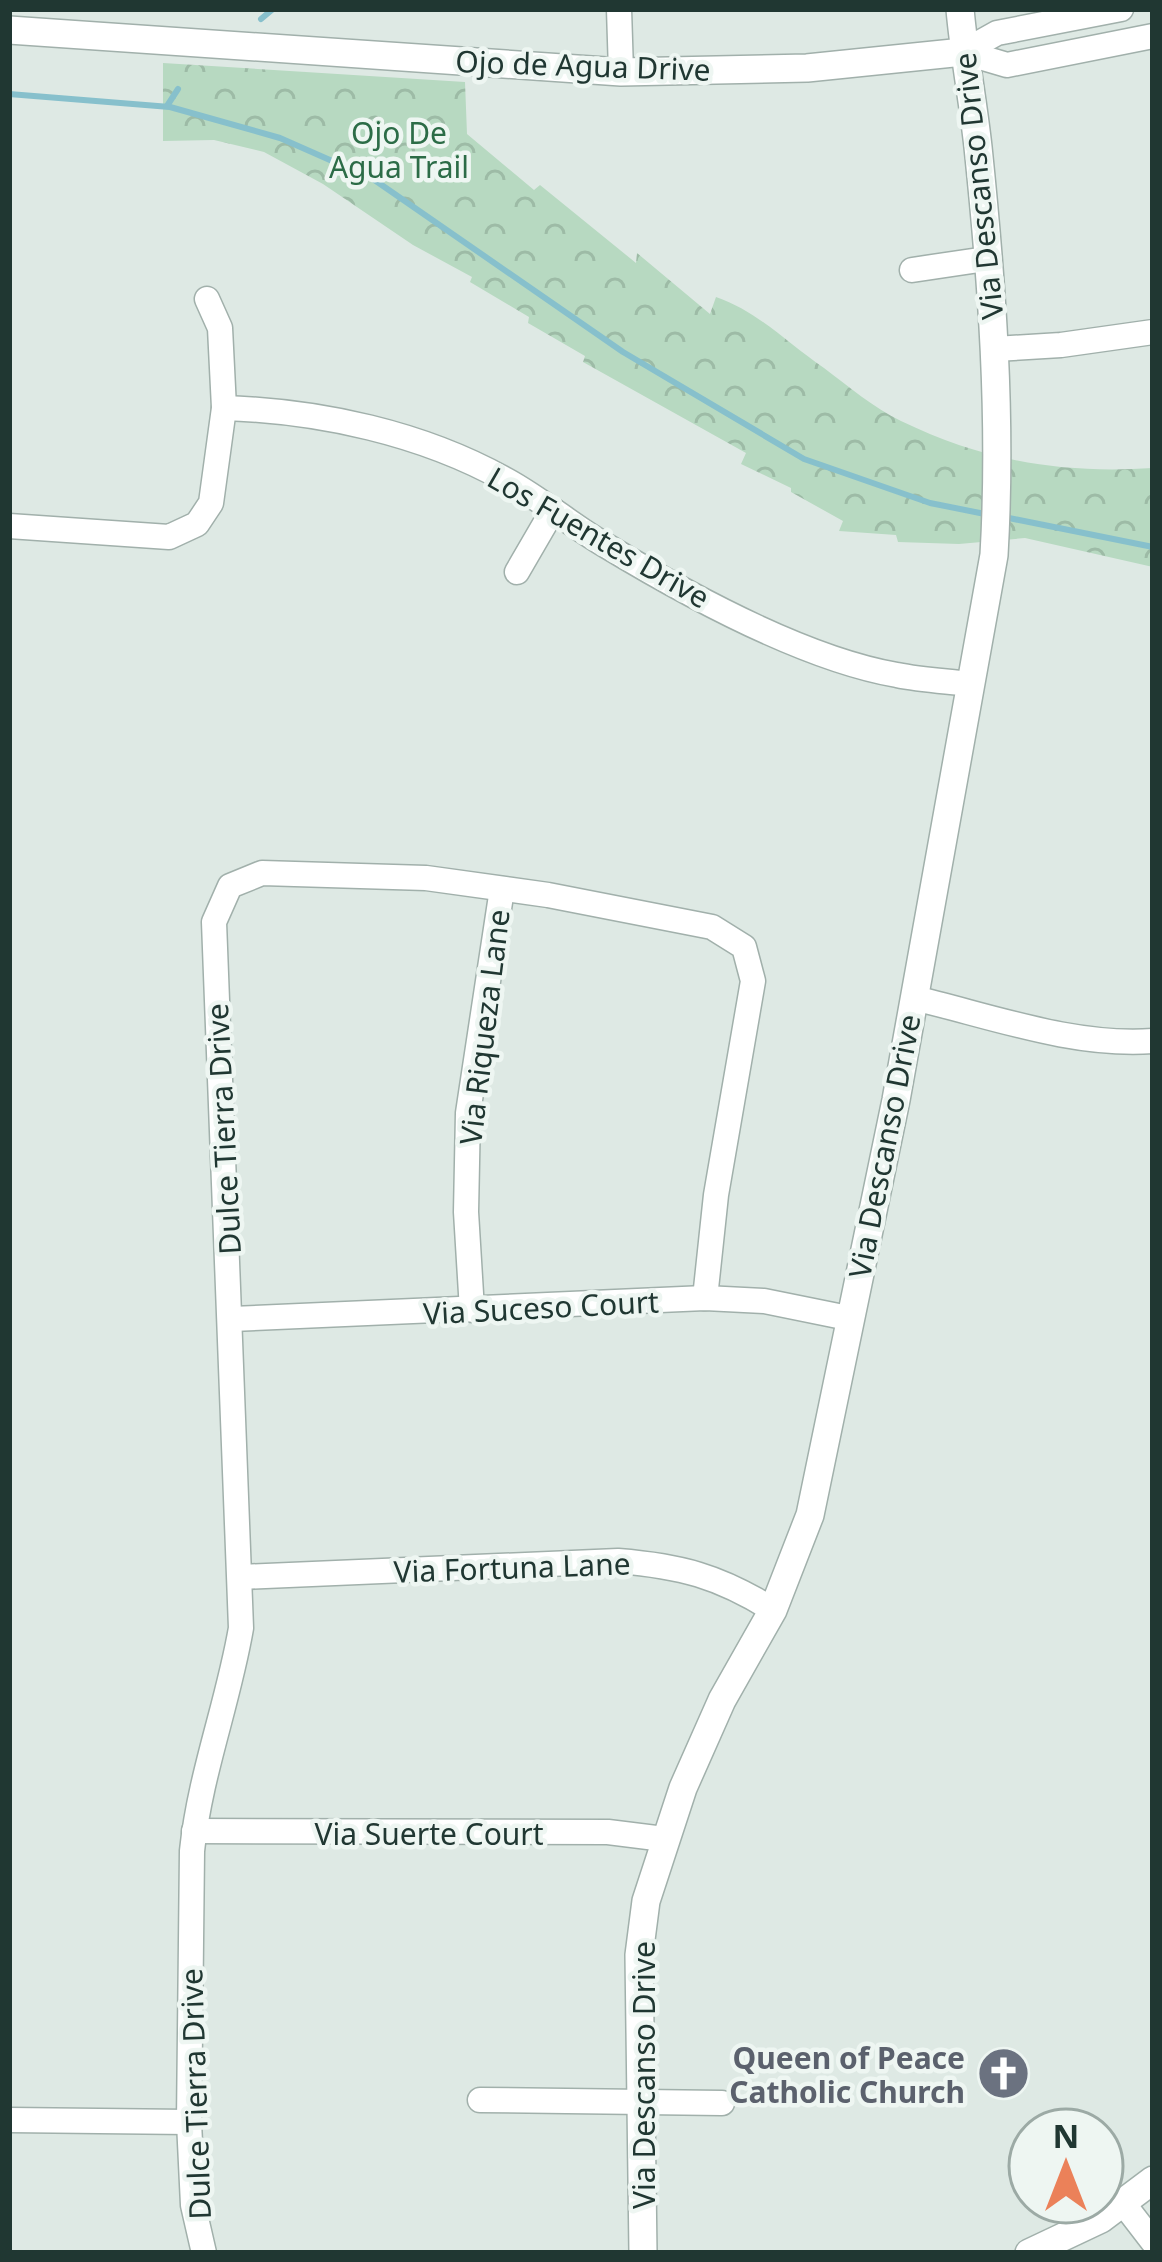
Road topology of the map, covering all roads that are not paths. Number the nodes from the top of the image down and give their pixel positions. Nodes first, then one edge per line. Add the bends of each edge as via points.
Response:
1 (619, 9) edge
2 (959, 9) edge
3 (1121, 9) edge
4 (9, 30) edge
5 (1153, 36) edge
6 (963, 52) junction
7 (621, 72) junction
8 (986, 260) junction
9 (912, 270) dead end
10 (207, 298) dead end
11 (1153, 332) edge
12 (995, 349) junction
13 (224, 408) junction
14 (553, 510) junction
15 (9, 526) edge
16 (517, 572) dead end
17 (970, 684) junction
18 (502, 889) junction
19 (914, 998) junction
20 (1153, 1041) edge
21 (705, 1298) junction
22 (472, 1310) junction
23 (848, 1318) junction
24 (232, 1319) junction
25 (241, 1577) junction
26 (773, 1610) junction
27 (194, 1831) junction
28 (664, 1839) junction
29 (479, 2100) dead end
30 (639, 2102) junction
31 (722, 2102) dead end
32 (9, 2120) edge
33 (189, 2122) junction
34 (1153, 2180) edge
35 (1126, 2201) edge
36 (1126, 2207) edge
37 (1086, 2226) edge
38 (1153, 2242) edge
39 (204, 2253) edge
40 (643, 2253) edge
41 (1029, 2253) edge

1 - 7 street
2 - 6 street, Via Descanso Drive
3 - 6 street via 997,33
4 - 7 street, Ojo de Agua Drive
5 - 6 street, Ojo de Agua Drive via 1007,65
6 - 7 street, Ojo de Agua Drive via 807,68
6 - 8 street, Via Descanso Drive
8 - 9 street
8 - 12 street, Via Descanso Drive
10 - 13 street via 220,328
11 - 12 street
12 - 17 street, Via Descanso Drive via 994,555
13 - 14 street, Los Fuentes Drive via 281,410 412,439 504,478
13 - 15 street via 211,503 197,524 170,537
14 - 16 street
14 - 17 street, Los Fuentes Drive via 683,588 812,650 894,675
17 - 19 street, Via Descanso Drive
18 - 21 street, Dulce Tierra Drive via 712,927 744,947 753,981
18 - 22 street, Via Riqueza Lane via 468,1113
18 - 24 street, Dulce Tierra Drive via 262,873 223,895 214,922
19 - 20 street via 1067,1034
19 - 23 street, Via Descanso Drive
21 - 22 street, Via Suceso Court
21 - 23 street, Via Suceso Court
22 - 24 street, Via Suceso Court
23 - 26 street, Via Descanso Drive via 810,1515
24 - 25 street, Dulce Tierra Drive
25 - 26 street, Via Fortuna Lane via 672,1565
25 - 27 street, Dulce Tierra Drive via 232,1681
26 - 28 street, Via Descanso Drive via 713,1717
27 - 28 street, Via Suerte Court via 608,1832
27 - 33 street, Dulce Tierra Drive
28 - 30 street, Via Descanso Drive via 639,1955
29 - 30 street
30 - 31 street
30 - 40 street, Via Descanso Drive
32 - 33 street
33 - 39 street, Dulce Tierra Drive
34 - 35 street
36 - 38 street
37 - 41 street

